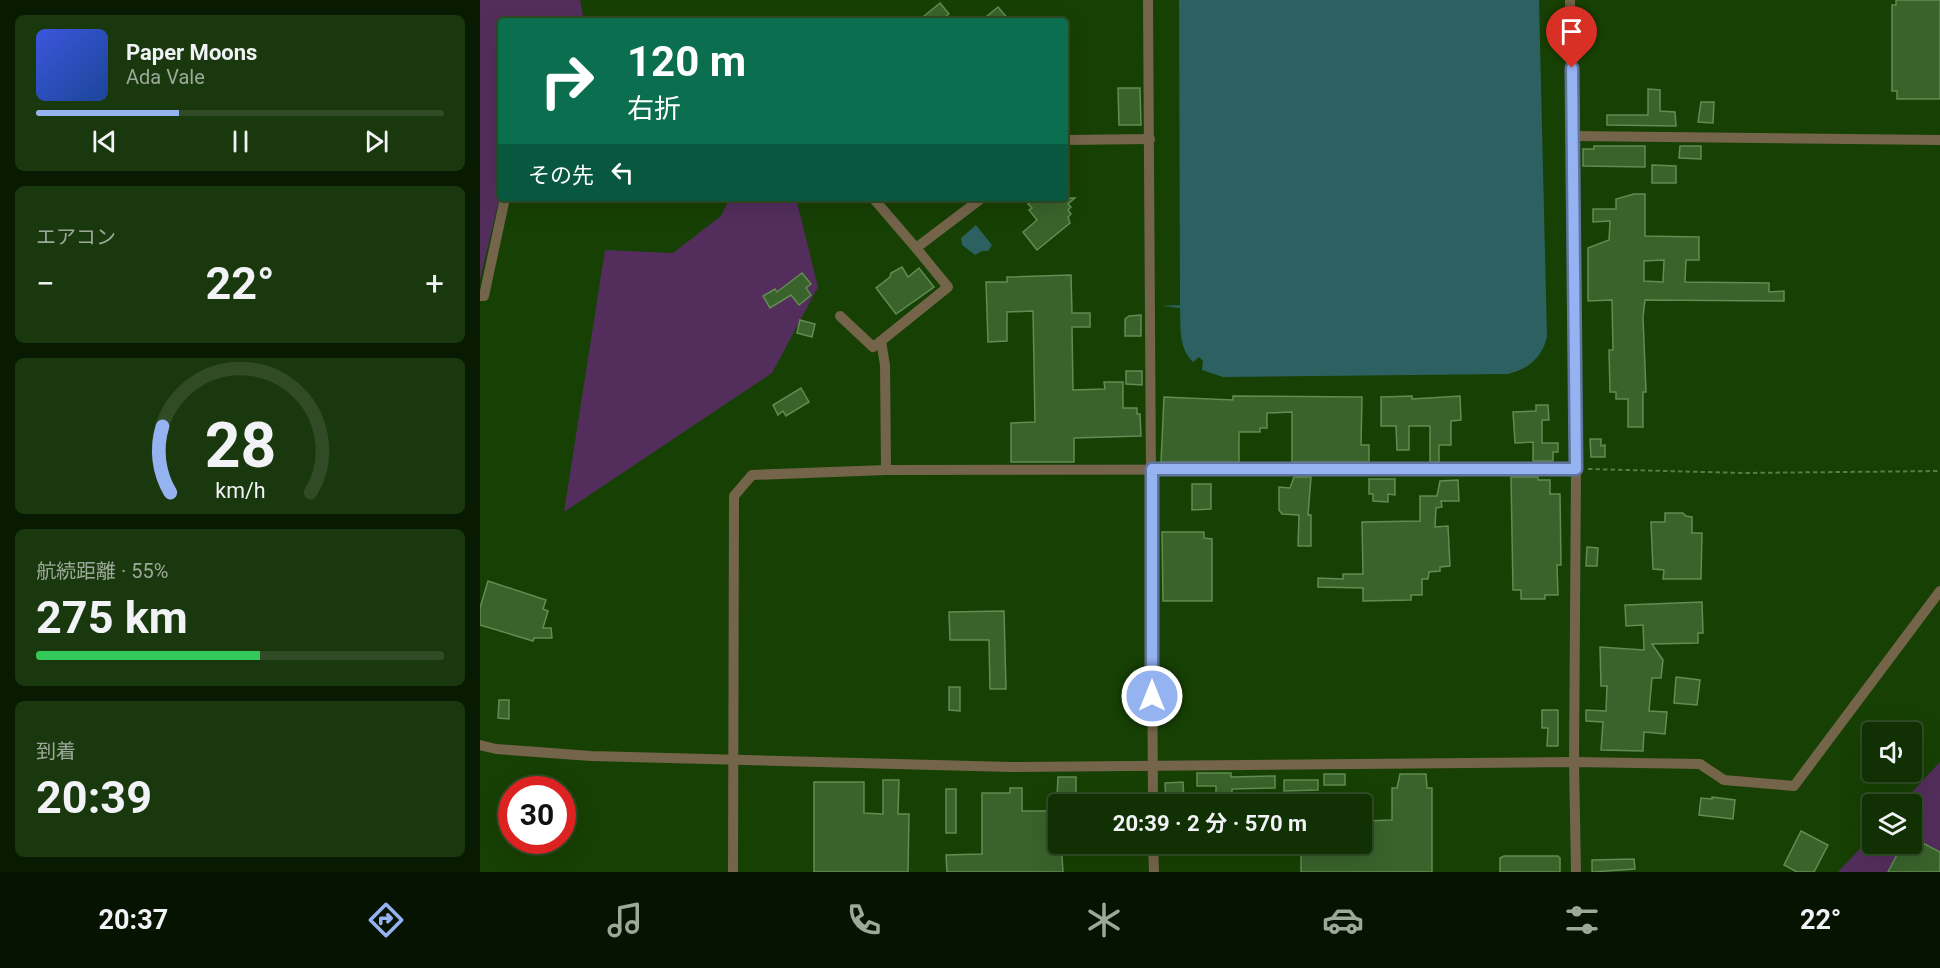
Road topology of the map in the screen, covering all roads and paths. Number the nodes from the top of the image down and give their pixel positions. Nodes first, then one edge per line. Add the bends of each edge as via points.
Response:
1 (1148, 0) edge
2 (1570, 0) edge
3 (1573, 136) junction
4 (1150, 139) junction
5 (1068, 140) edge
6 (1940, 140) edge
7 (505, 201) edge
8 (876, 201) edge
9 (978, 201) edge
10 (916, 248) junction
11 (480, 296) edge
12 (840, 316) dead end
13 (881, 341) junction
14 (1152, 469) junction
15 (1576, 469) junction
16 (886, 470) junction
17 (1940, 471) edge
18 (1940, 591) edge
19 (480, 745) edge
20 (732, 759) junction
21 (1574, 762) junction
22 (1152, 765) junction
23 (1153, 794) edge
24 (1153, 854) edge
25 (733, 872) edge
26 (1154, 872) edge
27 (1576, 872) edge

1 - 4 street
2 - 3 street
3 - 6 street
3 - 15 street
4 - 5 street
4 - 14 street
7 - 11 street via 484,296
8 - 10 street
9 - 10 street
10 - 13 street via 948,287
12 - 13 street via 873,347
13 - 16 street via 885,365
14 - 15 street
14 - 16 street
14 - 22 street
15 - 17 path via 1743,473
15 - 21 street
16 - 20 street via 752,475 734,496
18 - 21 street via 1794,786 1724,780 1700,764
19 - 20 street via 591,756
20 - 22 street via 999,766
20 - 25 street
21 - 22 street
21 - 27 street
22 - 23 street
24 - 26 street

